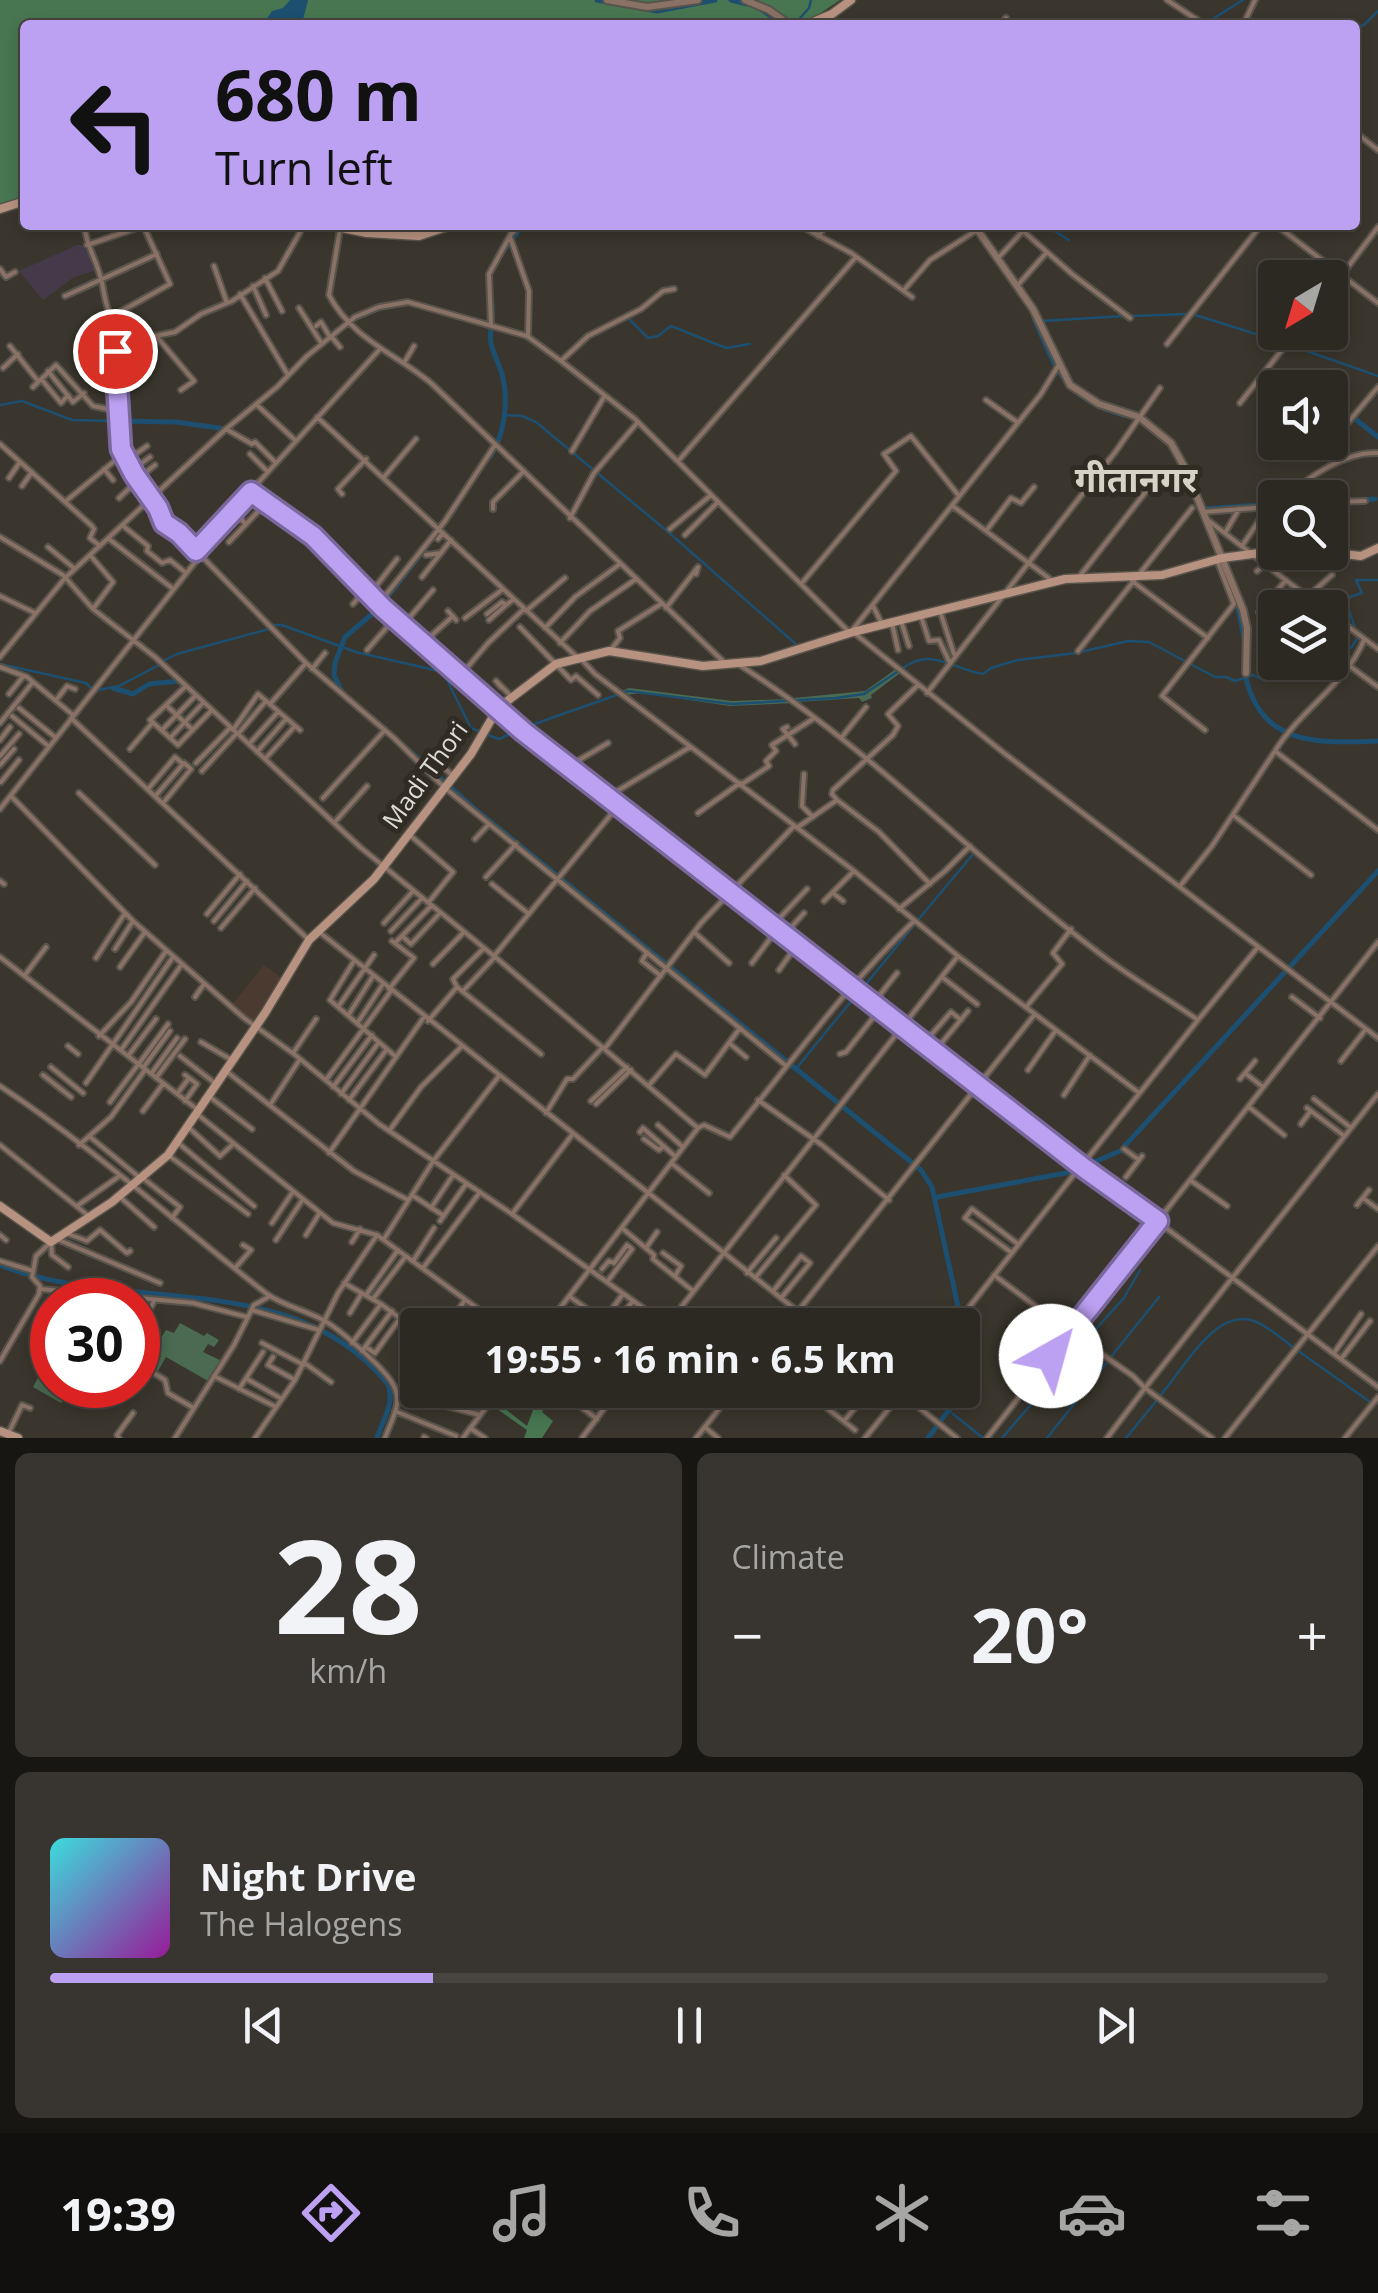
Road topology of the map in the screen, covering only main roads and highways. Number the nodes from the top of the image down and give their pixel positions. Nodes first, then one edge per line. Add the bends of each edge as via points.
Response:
1 (851, 0) edge
2 (818, 20) edge
3 (360, 230) edge
4 (437, 230) edge
5 (1378, 548) edge
6 (1258, 553) edge
7 (1348, 555) edge
8 (0, 1206) edge

1 - 2 main road
3 - 4 main road via 419,236
5 - 7 main road
6 - 8 main road, Madi Thori via 1134,579 1054,582 761,661 684,664 610,651 558,664 497,708 383,867 310,940 168,1155 54,1240

